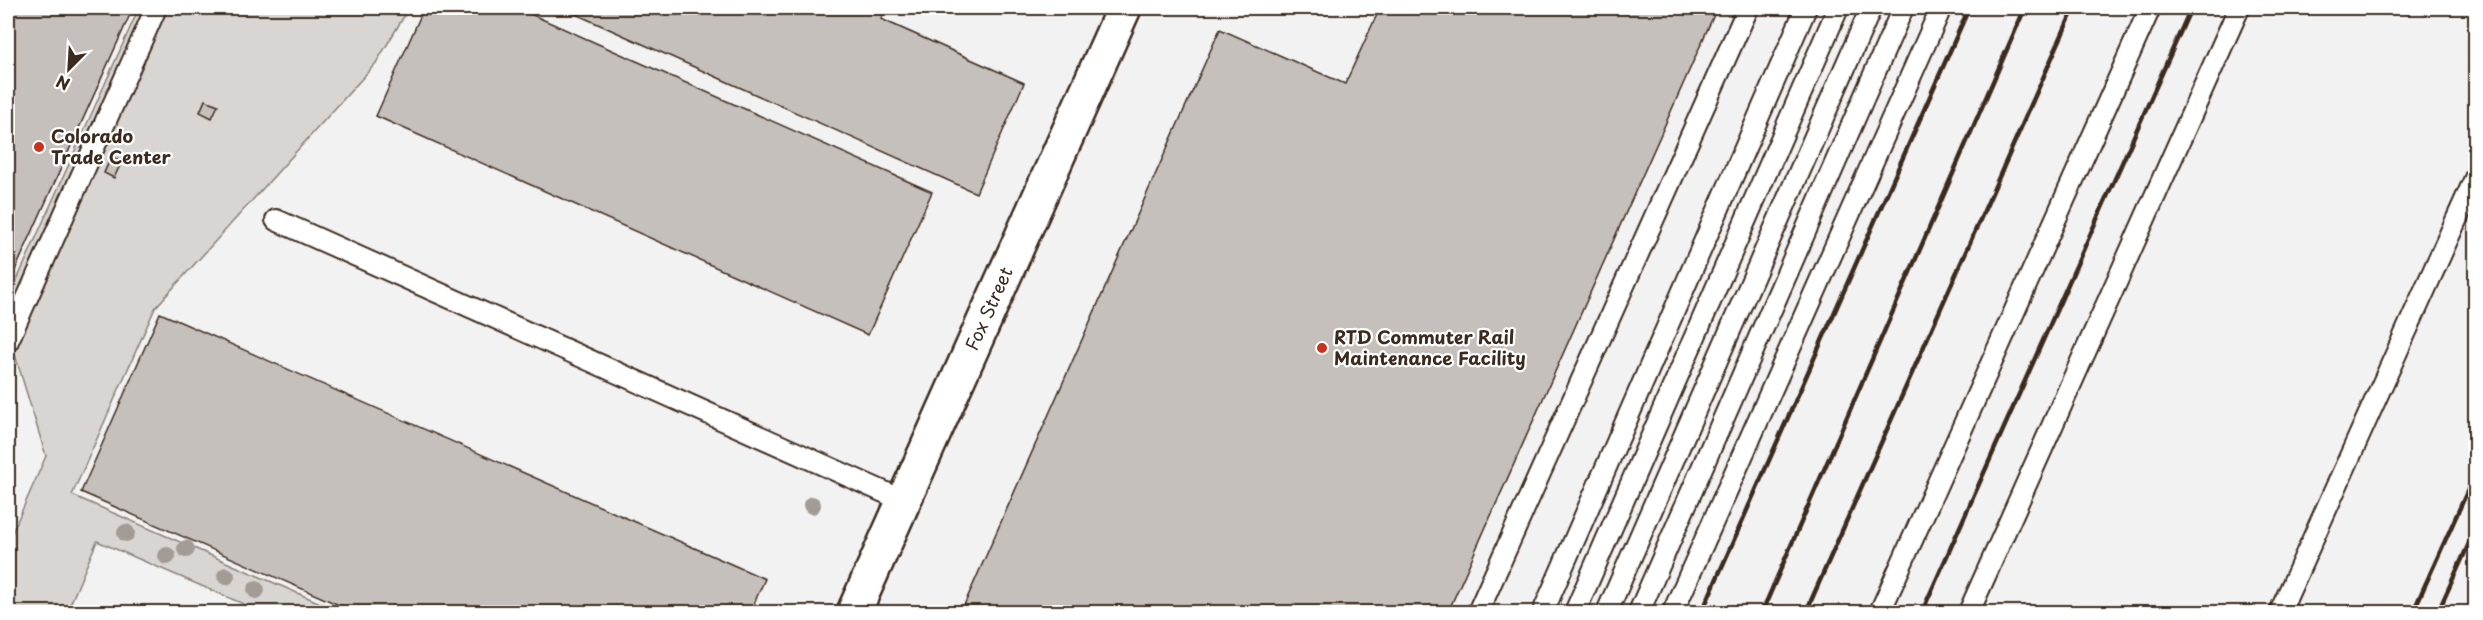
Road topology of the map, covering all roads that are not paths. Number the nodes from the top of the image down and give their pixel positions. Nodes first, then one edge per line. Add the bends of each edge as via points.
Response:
1 (156, 8) edge
2 (1124, 8) edge
3 (1748, 8) edge
4 (1806, 8) edge
5 (1838, 8) edge
6 (1871, 8) edge
7 (1903, 8) edge
8 (1941, 8) edge
9 (2150, 8) edge
10 (2239, 8) edge
11 (2475, 176) edge
12 (276, 220) dead end
13 (8, 341) edge
14 (904, 501) junction
15 (854, 612) edge
16 (1478, 612) edge
17 (1543, 612) edge
18 (1575, 612) edge
19 (1607, 612) edge
20 (1639, 612) edge
21 (1672, 612) edge
22 (1880, 612) edge
23 (1969, 612) edge
24 (2280, 612) edge

1 - 13 lane
2 - 14 street, Fox Street
3 - 16 lane
4 - 17 lane
5 - 18 lane
6 - 19 lane
7 - 20 lane
8 - 21 lane
9 - 22 lane
10 - 23 lane
11 - 24 lane
12 - 14 lane
14 - 15 street, Fox Street

